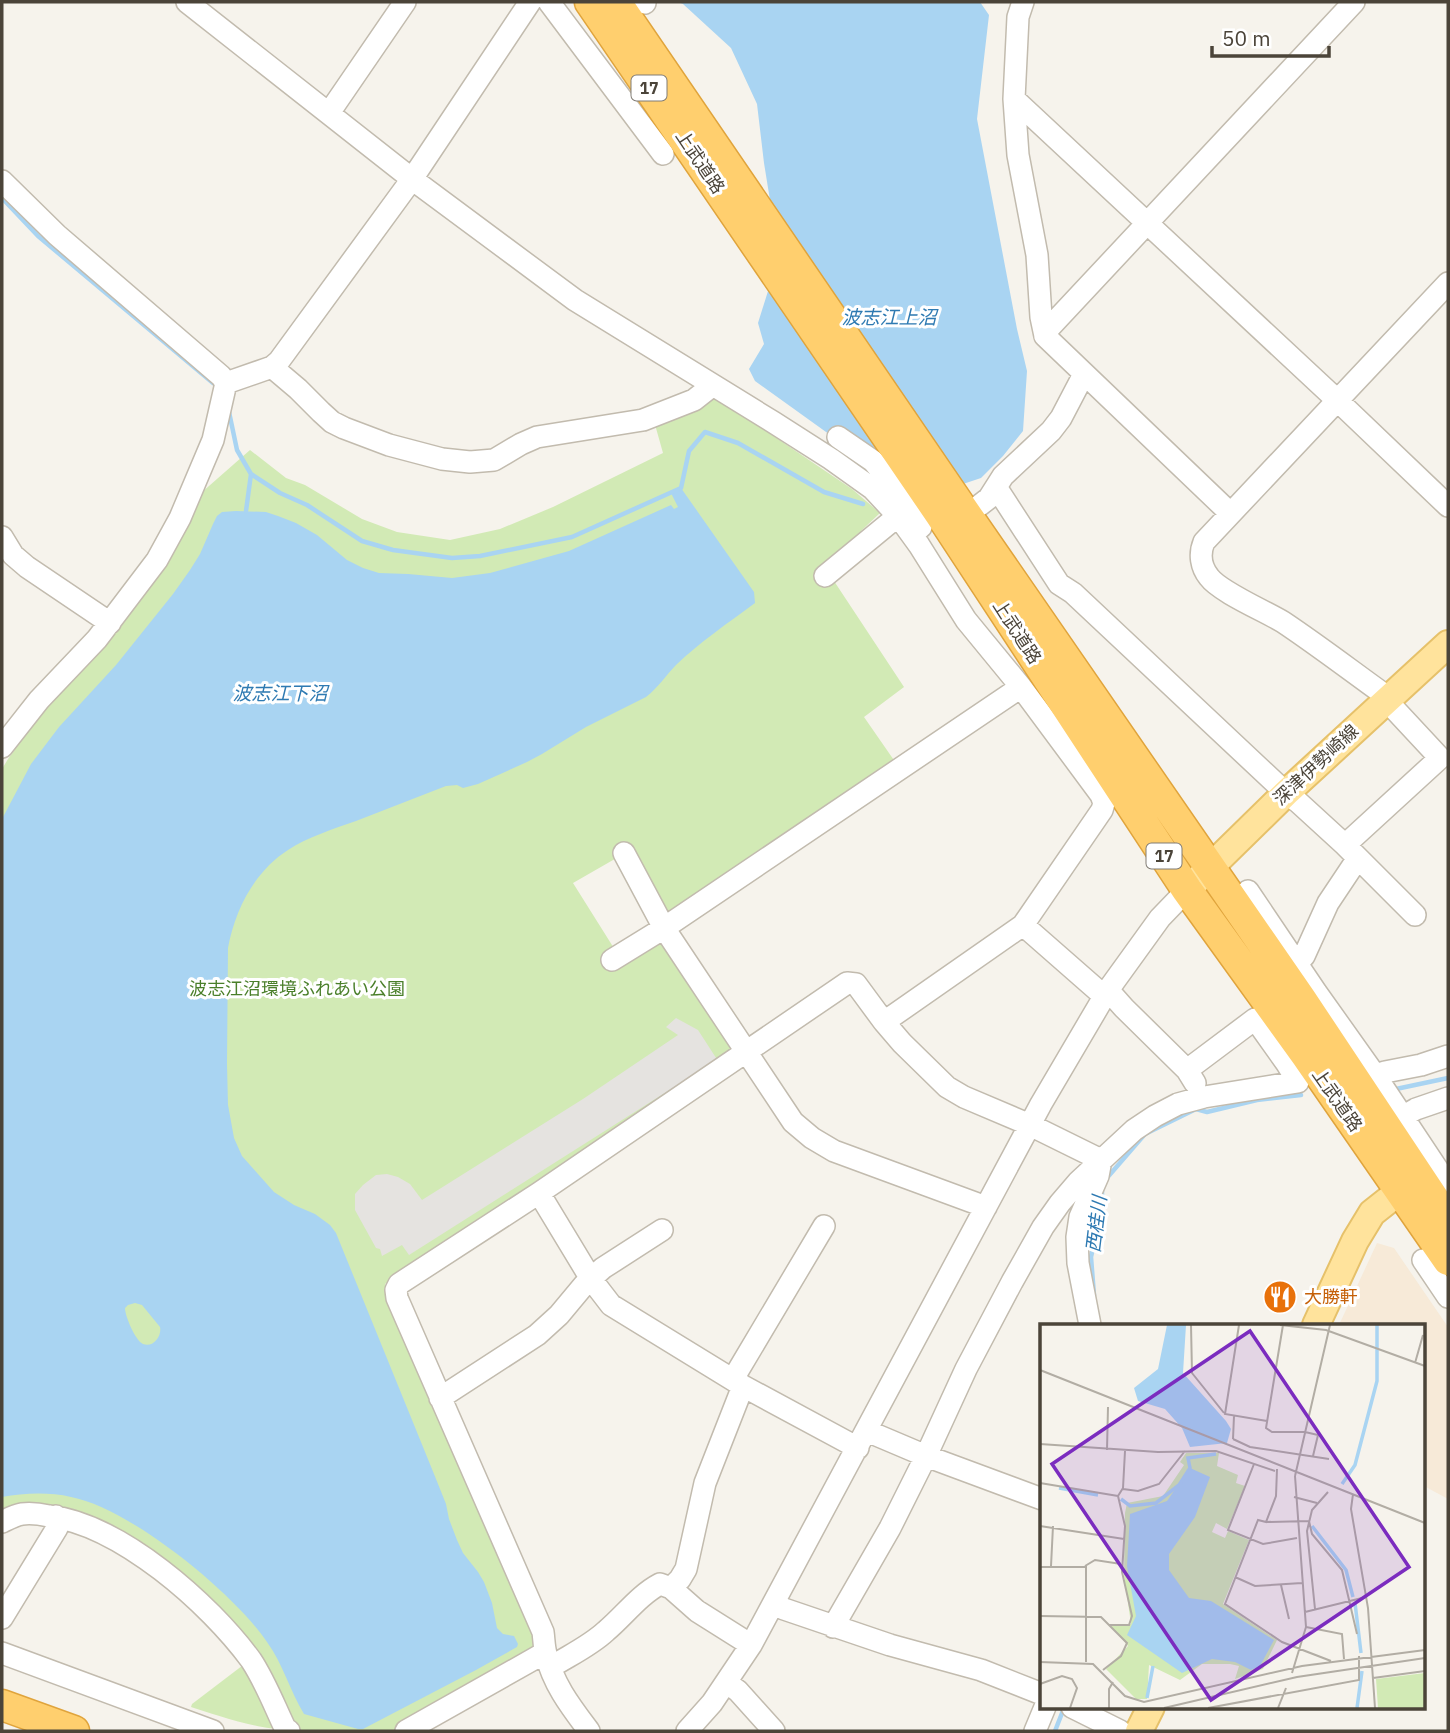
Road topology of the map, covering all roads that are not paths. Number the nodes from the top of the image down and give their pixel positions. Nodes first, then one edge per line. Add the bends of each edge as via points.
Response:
1 (405, 2) edge
2 (530, 2) edge
3 (549, 2) edge
4 (590, 2) edge
5 (635, 2) edge
6 (1023, 2) edge
7 (1354, 2) edge
8 (192, 3) edge
9 (1014, 99) junction
10 (328, 113) junction
11 (663, 154) dead end
12 (717, 169) junction
13 (412, 179) junction
14 (2, 181) edge
15 (1146, 223) junction
16 (1448, 283) edge
17 (1045, 336) junction
18 (272, 367) junction
19 (1084, 374) junction
20 (226, 383) junction
21 (713, 385) junction
22 (1338, 401) junction
23 (838, 437) dead end
24 (996, 487) junction
25 (1448, 506) edge
26 (1230, 513) junction
27 (898, 516) junction
28 (943, 524) junction
29 (2, 537) edge
30 (825, 576) dead end
31 (110, 623) junction
32 (1448, 644) edge
33 (1021, 687) junction
34 (1387, 699) junction
35 (3, 741) edge
36 (1109, 791) junction
37 (1286, 793) junction
38 (1351, 851) junction
39 (625, 853) dead end
40 (1209, 868) junction
41 (1187, 890) junction
42 (1248, 891) dead end
43 (1415, 915) dead end
44 (1023, 925) junction
45 (664, 928) junction
46 (612, 960) dead end
47 (1296, 962) junction
48 (1106, 993) junction
49 (1308, 995) junction
50 (884, 1023) junction
51 (747, 1053) junction
52 (1448, 1056) edge
53 (1297, 1067) junction
54 (1187, 1070) junction
55 (1375, 1075) junction
56 (1205, 1097) junction
57 (1448, 1098) edge
58 (1402, 1117) junction
59 (1030, 1125) junction
60 (1101, 1160) junction
61 (1410, 1183) junction
62 (1448, 1185) edge
63 (539, 1194) junction
64 (986, 1207) junction
65 (1448, 1220) edge
66 (824, 1226) dead end
67 (662, 1230) dead end
68 (1436, 1260) edge
69 (591, 1279) junction
70 (1448, 1297) edge
71 (1090, 1324) edge
72 (1316, 1324) edge
73 (738, 1383) junction
74 (440, 1398) junction
75 (862, 1439) junction
76 (926, 1456) junction
77 (1040, 1498) edge
78 (55, 1517) junction
79 (2, 1522) edge
80 (671, 1588) junction
81 (774, 1604) junction
82 (2, 1618) edge
83 (833, 1627) junction
84 (751, 1645) junction
85 (2, 1653) edge
86 (548, 1661) junction
87 (727, 1684) junction
88 (1040, 1693) edge
89 (2, 1705) edge
90 (1045, 1708) edge
91 (1073, 1708) edge
92 (1150, 1708) edge
93 (74, 1731) edge
94 (213, 1731) edge
95 (289, 1731) edge
96 (406, 1731) edge
97 (589, 1731) edge
98 (687, 1731) edge
99 (774, 1731) edge
100 (1035, 1731) edge
101 (1121, 1731) edge
102 (1139, 1731) edge

1 - 10 street
2 - 13 street
3 - 11 street
4 - 12 highway, 上武道路 / 17
5 - 12 highway, 上武道路 / 17
6 - 9 street via 1018,17
7 - 15 street
8 - 10 street
9 - 15 street
9 - 17 street
10 - 13 street
12 - 28 highway, 上武道路 / 17
13 - 18 street
13 - 21 street via 575,300
14 - 20 street
15 - 17 street
15 - 22 street
16 - 22 street
17 - 19 street
18 - 20 street
18 - 21 street via 344,428 389,445 470,463 494,460 537,437 643,420 694,400
19 - 24 street via 1051,432
19 - 26 street
20 - 31 street via 212,440 180,518 157,560
21 - 27 street via 831,459 873,489
22 - 25 street
22 - 26 street
23 - 28 street via 873,461 921,526
24 - 28 street via 989,498
24 - 37 street via 1059,584
26 - 34 street via 1200,551 1209,578 1282,622
27 - 28 street
27 - 30 street
28 - 33 street via 965,620
28 - 36 highway, 上武道路 / 17
28 - 40 highway, 上武道路 / 17
29 - 31 street via 27,567
31 - 35 street
32 - 34 main road, 深津伊勢崎線
33 - 36 street
33 - 45 street
34 - 37 main road, 深津伊勢崎線
34 - 38 street via 1440,758
36 - 41 highway, 上武道路 / 17
36 - 44 street via 1102,810
37 - 38 street
37 - 40 main road, 深津伊勢崎線
38 - 43 street
38 - 47 street via 1304,956
39 - 45 street
40 - 41 main road, 深津伊勢崎線
40 - 49 highway, 上武道路 / 17
41 - 48 street via 1160,918
41 - 53 highway, 上武道路 / 17
42 - 47 street
44 - 48 street
44 - 50 street
45 - 46 street
45 - 51 street
47 - 49 street
48 - 54 street
48 - 59 street
49 - 55 street
49 - 61 highway, 上武道路 / 17
50 - 51 street via 856,984 847,983
50 - 59 street via 947,1087
51 - 63 street
51 - 64 street via 793,1122 812,1138 834,1152
52 - 55 street
53 - 54 street via 1255,1019
53 - 56 street
53 - 61 highway, 上武道路 / 17
54 - 56 street
55 - 58 street
56 - 60 street via 1155,1116
57 - 58 street
58 - 62 street
59 - 60 street
59 - 64 street
60 - 71 street via 1077,1237
60 - 76 street via 1043,1227 966,1369
61 - 65 highway, 上武道路 / 17
61 - 68 highway, 上武道路 / 17
61 - 72 main road via 1365,1223
63 - 69 street
63 - 74 street via 396,1290
64 - 75 street
66 - 73 street
67 - 69 street
68 - 70 street
69 - 73 street via 611,1305
69 - 74 street via 537,1335
73 - 75 street
73 - 80 street via 705,1483 686,1569
74 - 86 street via 543,1632
75 - 76 street
75 - 81 street
76 - 77 street
76 - 83 street
78 - 79 street via 22,1514
78 - 82 street via 57,1528
78 - 95 street via 74,1521 136,1551 190,1594 253,1664
80 - 84 street via 697,1611
80 - 86 street via 654,1587 588,1646
81 - 83 street
81 - 84 street
83 - 88 street via 981,1670
84 - 87 street
85 - 94 street
86 - 96 street via 538,1656
86 - 97 street via 561,1692
87 - 98 street
87 - 99 street
89 - 93 highway
90 - 100 street
91 - 101 street
92 - 102 main road

